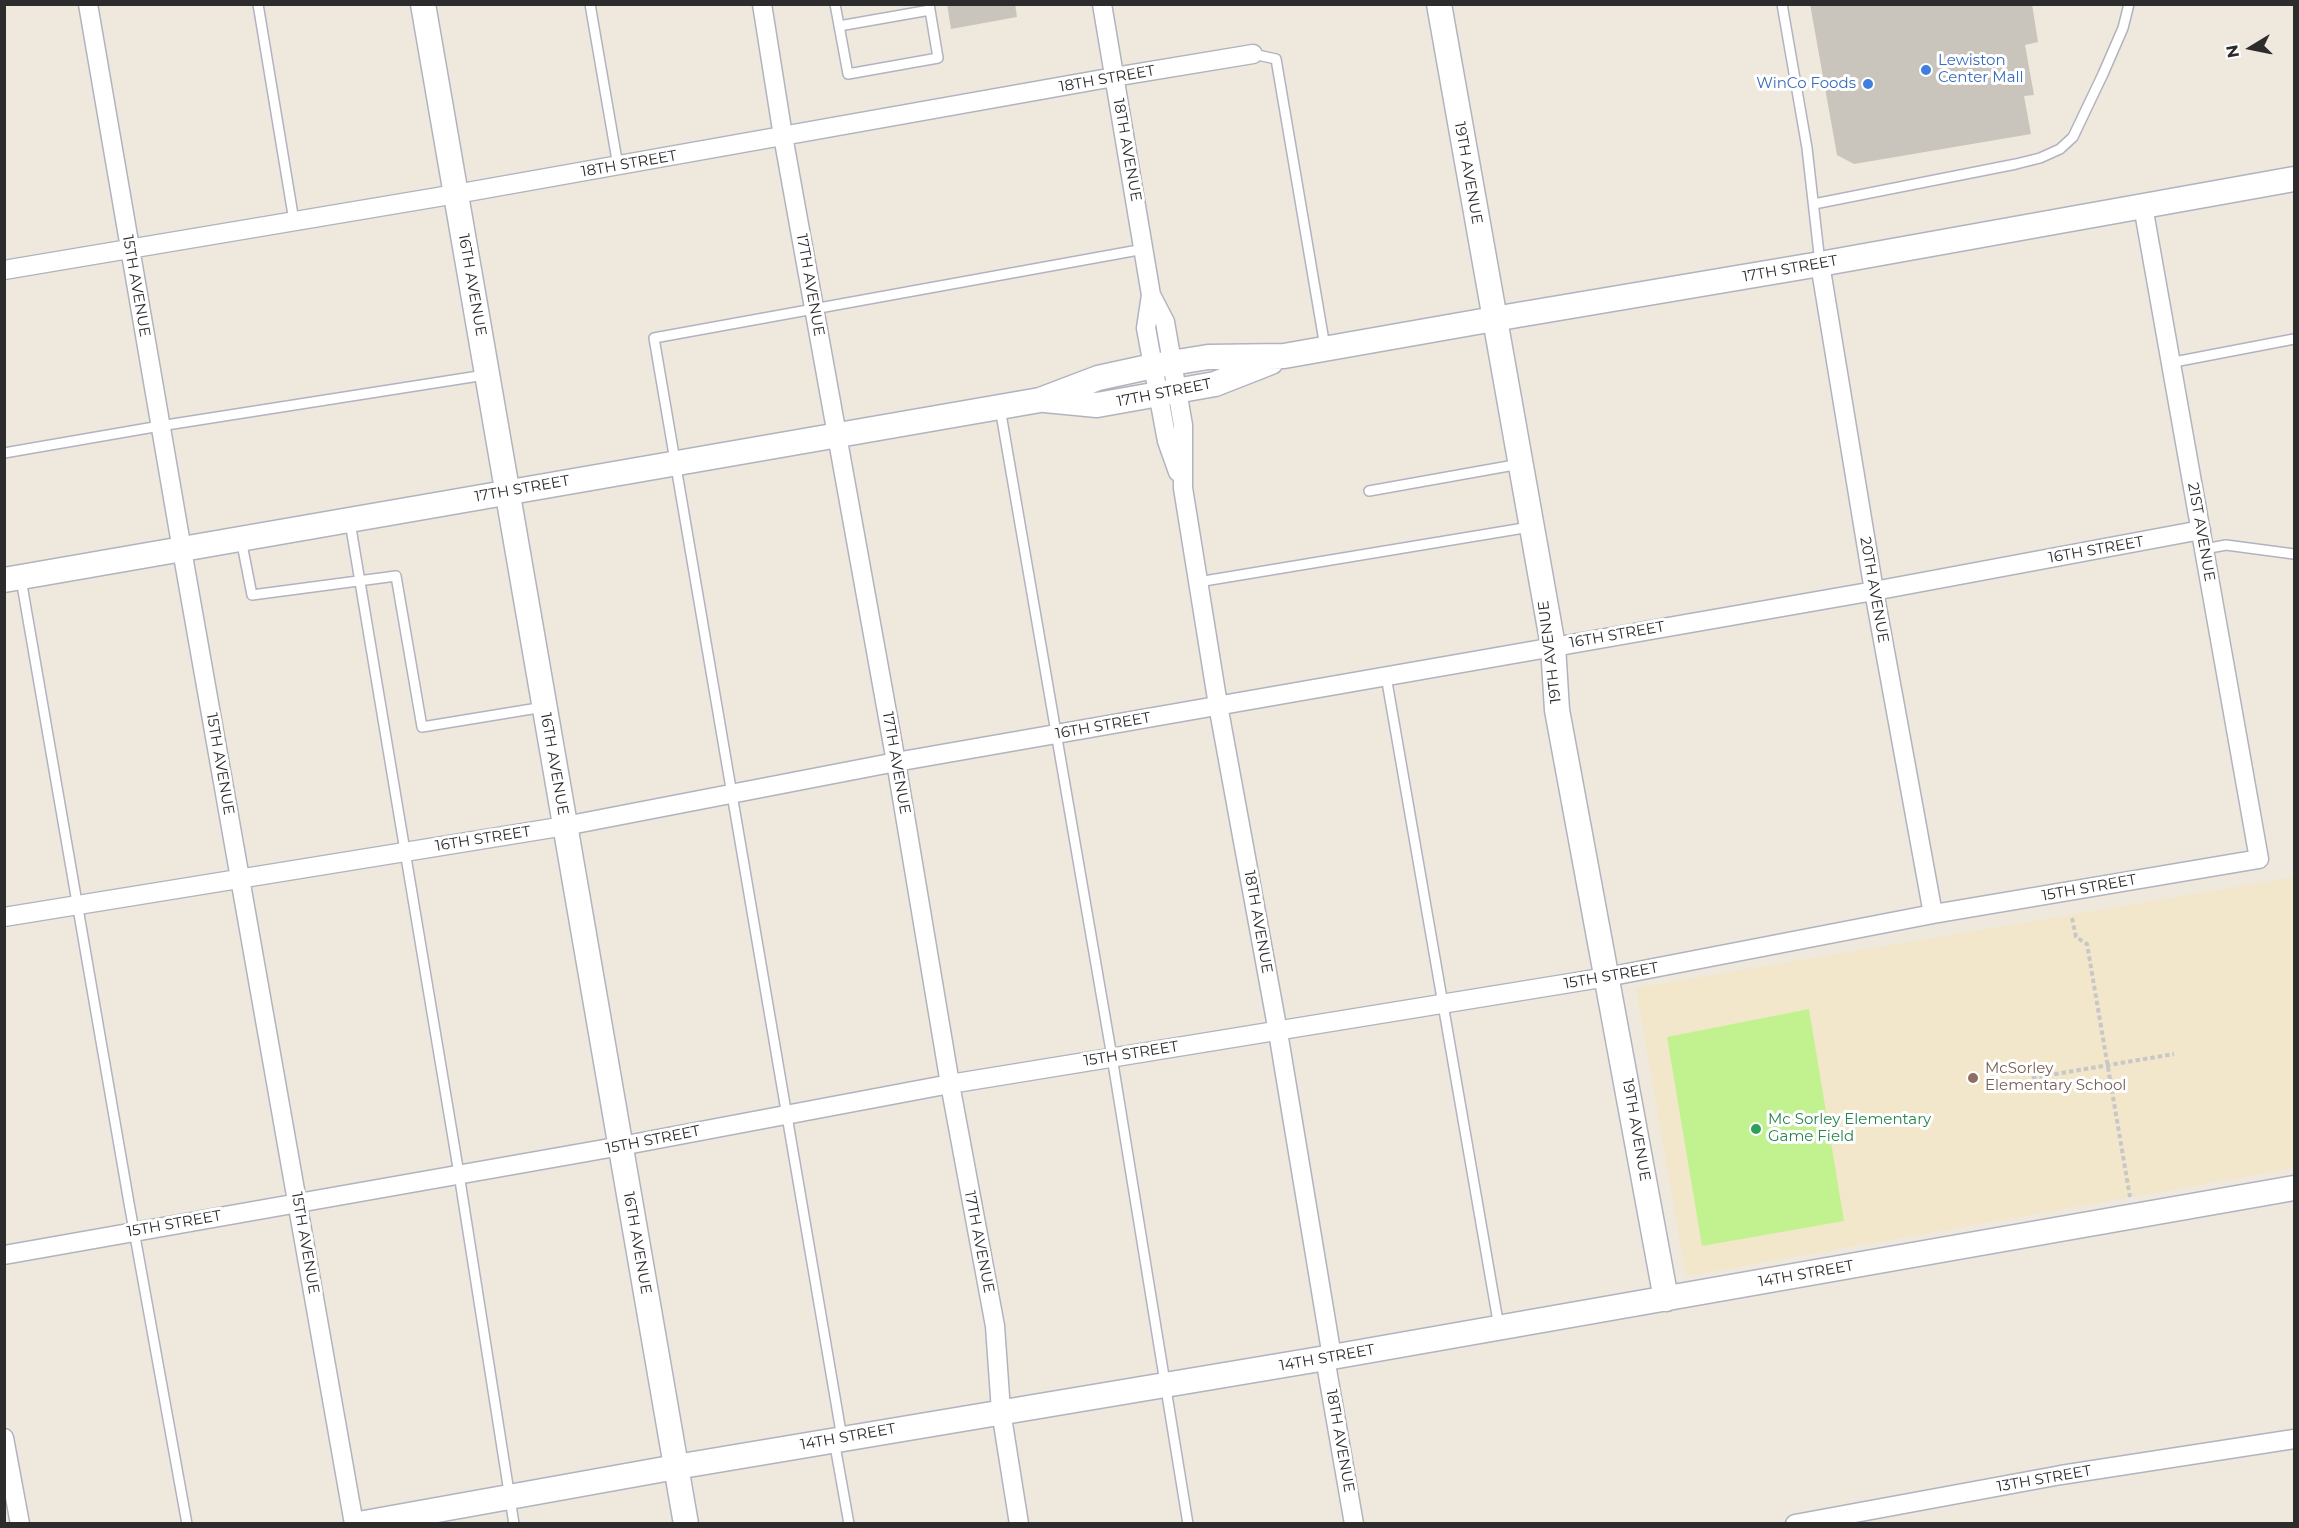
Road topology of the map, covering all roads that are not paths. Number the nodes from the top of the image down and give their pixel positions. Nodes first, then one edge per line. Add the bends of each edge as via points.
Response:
1 (88, 4) edge
2 (258, 4) edge
3 (423, 4) edge
4 (590, 4) edge
5 (762, 4) edge
6 (835, 4) edge
7 (1102, 4) edge
8 (1439, 4) edge
9 (1782, 4) edge
10 (2129, 4) edge
11 (929, 8) edge
12 (839, 26) junction
13 (1253, 54) joint
14 (1114, 77) junction
15 (783, 136) junction
16 (618, 166) junction
17 (2295, 179) edge
18 (456, 194) junction
19 (1814, 204) junction
20 (2143, 206) junction
21 (294, 221) junction
22 (130, 248) junction
23 (1143, 249) junction
24 (1820, 264) junction
25 (4, 270) edge
26 (814, 308) junction
27 (1494, 319) junction
28 (2295, 339) edge
29 (1325, 349) junction
30 (1284, 356) junction
31 (2169, 363) junction
32 (1162, 365) junction
33 (487, 374) junction
34 (1167, 393) junction
35 (1040, 400) junction
36 (1000, 407) junction
37 (160, 426) junction
38 (837, 435) junction
39 (4, 453) edge
40 (675, 462) junction
41 (1520, 464) junction
42 (507, 491) junction
43 (1369, 491) dead end
44 (350, 519) junction
45 (1531, 527) junction
46 (2201, 530) junction
47 (241, 539) junction
48 (2205, 549) junction
49 (182, 550) junction
50 (2295, 554) edge
51 (13, 578) edge
52 (360, 580) junction
53 (1198, 582) junction
54 (1874, 591) junction
55 (1553, 646) junction
56 (1386, 676) junction
57 (1218, 705) junction
58 (544, 706) junction
59 (1056, 734) junction
60 (896, 762) junction
61 (733, 794) junction
62 (565, 826) junction
63 (404, 851) junction
64 (2259, 859) joint
65 (240, 877) junction
66 (78, 904) junction
67 (1933, 914) junction
68 (4, 917) edge
69 (1607, 977) junction
70 (1442, 1005) junction
71 (1278, 1032) junction
72 (1112, 1056) junction
73 (950, 1084) junction
74 (788, 1115) junction
75 (621, 1146) junction
76 (459, 1174) junction
77 (2295, 1188) edge
78 (298, 1203) junction
79 (134, 1232) junction
80 (4, 1255) edge
81 (1666, 1299) junction
82 (1499, 1328) junction
83 (1329, 1358) junction
84 (1165, 1384) junction
85 (1001, 1411) junction
86 (4, 1438) edge
87 (838, 1439) junction
88 (2295, 1439) edge
89 (676, 1467) junction
90 (509, 1497) junction
91 (20, 1524) edge
92 (187, 1524) edge
93 (354, 1524) edge
94 (359, 1524) edge
95 (514, 1524) edge
96 (686, 1524) edge
97 (849, 1524) edge
98 (1019, 1524) edge
99 (1188, 1524) edge
100 (1354, 1524) edge
101 (1795, 1524) edge

1 - 22 street, 15TH AVENUE
2 - 21 lane
3 - 18 main road, 16TH AVENUE
4 - 16 lane
5 - 15 street, 17TH AVENUE
6 - 12 lane
7 - 14 street, 18TH AVENUE
8 - 27 main road, 19TH AVENUE
9 - 19 lane
10 - 19 lane via 2103,75 2073,137 2060,149 2016,164
11 - 12 lane
11 - 12 lane via 938,58 848,74
13 - 14 street, 18TH STREET
13 - 29 lane via 1276,59
14 - 15 street, 18TH STREET
14 - 23 street, 18TH AVENUE
15 - 16 street, 18TH STREET
15 - 26 street, 17TH AVENUE
16 - 18 street, 18TH STREET
17 - 20 main road, 17TH STREET
18 - 21 street, 18TH STREET
18 - 33 main road, 16TH AVENUE
19 - 24 lane
20 - 24 main road, 17TH STREET
20 - 31 street, 21ST AVENUE
21 - 22 street, 18TH STREET
22 - 25 street, 18TH STREET
22 - 37 street, 15TH AVENUE
23 - 26 lane
23 - 32 street, 18TH AVENUE via 1151,295 1165,322
24 - 27 main road, 17TH STREET
24 - 54 street, 20TH AVENUE
26 - 38 street, 17TH AVENUE
26 - 40 lane via 654,339
27 - 29 main road, 17TH STREET
27 - 41 main road, 19TH AVENUE
28 - 31 lane
29 - 30 main road, 17TH STREET
30 - 32 main road, 17TH STREET via 1209,357
30 - 34 main road, 17TH STREET via 1215,384
31 - 46 street, 21ST AVENUE
32 - 34 street, 18TH AVENUE
32 - 35 main road, 17TH STREET via 1098,378
33 - 37 lane
33 - 42 main road, 16TH AVENUE
34 - 35 main road, 17TH STREET via 1096,405
34 - 53 street, 18TH AVENUE via 1167,441 1183,488
35 - 36 main road, 17TH STREET
36 - 38 main road, 17TH STREET
36 - 59 lane
37 - 39 lane
37 - 49 street, 15TH AVENUE
38 - 40 main road, 17TH STREET
38 - 60 street, 17TH AVENUE
40 - 42 main road, 17TH STREET
40 - 61 lane
41 - 43 lane
41 - 45 main road, 19TH AVENUE
42 - 44 main road, 17TH STREET
42 - 58 main road, 16TH AVENUE
44 - 47 main road, 17TH STREET
44 - 52 lane
45 - 53 lane
45 - 55 main road, 19TH AVENUE
46 - 48 street, 21ST AVENUE
46 - 54 street, 16TH STREET
47 - 49 main road, 17TH STREET
47 - 52 lane via 252,595
48 - 50 lane via 2226,545
48 - 64 street, 21ST AVENUE
49 - 51 main road, 17TH STREET
49 - 65 street, 15TH AVENUE
51 - 66 lane
52 - 58 lane via 396,576 422,727
52 - 63 lane
53 - 57 street, 18TH AVENUE
54 - 55 street, 16TH STREET
54 - 67 street, 20TH AVENUE
55 - 56 street, 16TH STREET
55 - 69 main road, 19TH AVENUE via 1557,710
56 - 57 street, 16TH STREET
56 - 70 lane
57 - 59 street, 16TH STREET
57 - 71 street, 18TH AVENUE
58 - 62 main road, 16TH AVENUE
59 - 60 street, 16TH STREET
59 - 72 lane
60 - 61 street, 16TH STREET
60 - 73 street, 17TH AVENUE
61 - 62 street, 16TH STREET
61 - 74 lane
62 - 63 street, 16TH STREET
62 - 75 main road, 16TH AVENUE
63 - 65 street, 16TH STREET
63 - 76 lane
64 - 67 street, 15TH STREET
65 - 66 street, 16TH STREET
65 - 78 street, 15TH AVENUE
66 - 68 street, 16TH STREET
66 - 79 lane
67 - 69 street, 15TH STREET
69 - 70 street, 15TH STREET
69 - 81 main road, 19TH AVENUE
70 - 71 street, 15TH STREET
70 - 82 lane
71 - 72 street, 15TH STREET
71 - 83 street, 18TH AVENUE
72 - 73 street, 15TH STREET
72 - 84 lane
73 - 74 street, 15TH STREET
73 - 85 street, 17TH AVENUE via 995,1326
74 - 75 street, 15TH STREET
74 - 87 lane
75 - 76 street, 15TH STREET
75 - 89 main road, 16TH AVENUE
76 - 78 street, 15TH STREET
76 - 90 lane
77 - 81 main road, 14TH STREET
78 - 79 street, 15TH STREET
78 - 93 street, 15TH AVENUE
79 - 80 street, 15TH STREET
79 - 92 lane
81 - 82 main road, 14TH STREET
82 - 83 main road, 14TH STREET
83 - 84 main road, 14TH STREET
83 - 100 street, 18TH AVENUE
84 - 85 main road, 14TH STREET
84 - 99 lane
85 - 87 main road, 14TH STREET
85 - 98 street, 17TH AVENUE
86 - 91 street
87 - 89 main road, 14TH STREET
87 - 97 lane
88 - 101 street, 13TH STREET via 2061,1475
89 - 90 main road, 14TH STREET
89 - 96 main road, 16TH AVENUE
90 - 94 main road, 14TH STREET
90 - 95 lane

